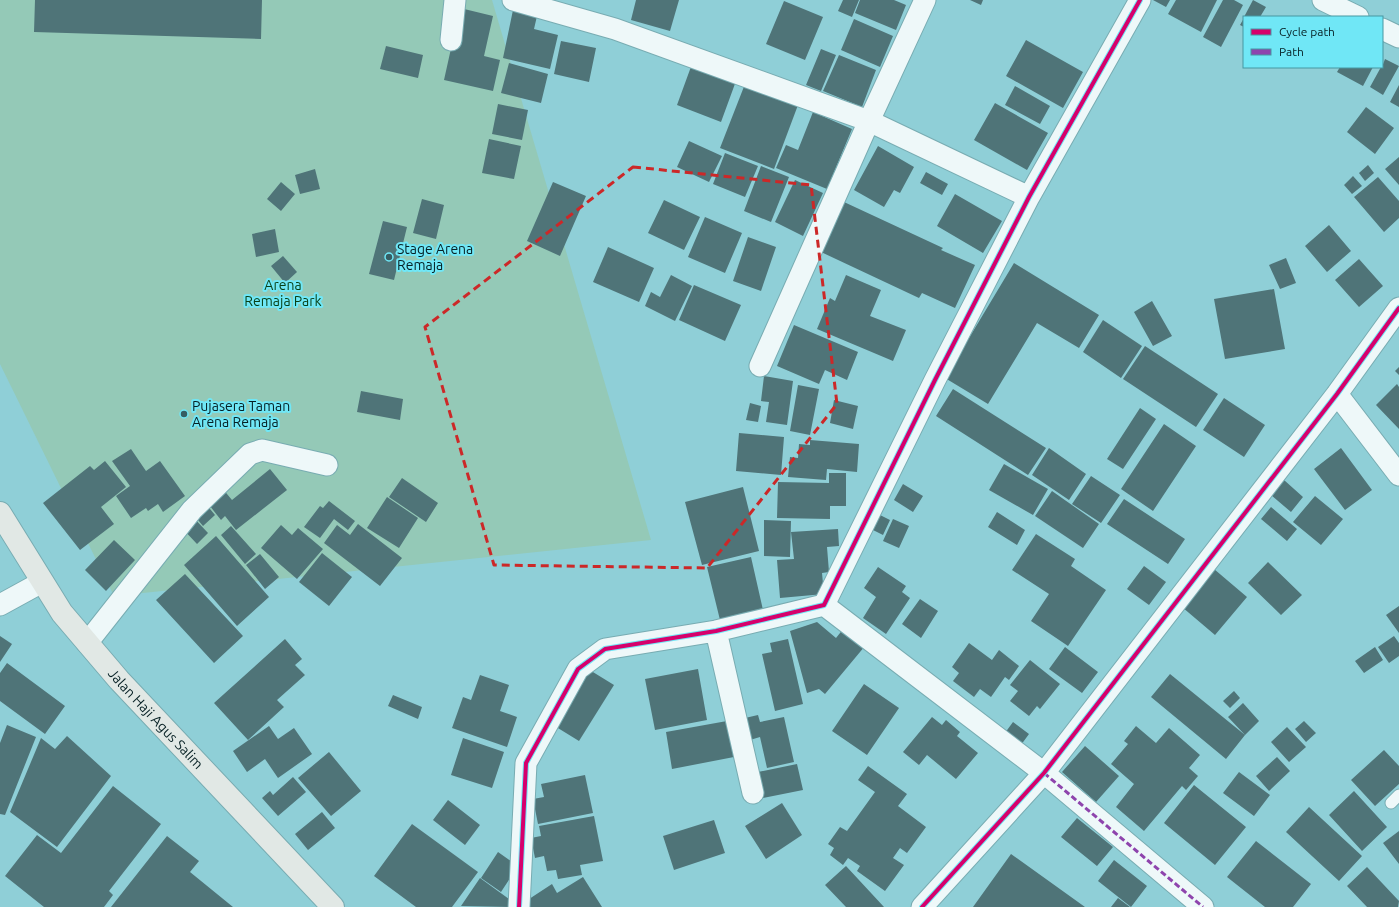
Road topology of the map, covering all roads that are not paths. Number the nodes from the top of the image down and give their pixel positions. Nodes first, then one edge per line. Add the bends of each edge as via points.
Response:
1 (455, 0) edge
2 (513, 0) edge
3 (925, 0) edge
4 (1140, 0) edge
5 (1323, 0) edge
6 (1356, 16) edge
7 (1383, 29) edge
8 (1399, 37) edge
9 (451, 40) dead end
10 (869, 121) junction
11 (1029, 197) junction
12 (1399, 308) edge
13 (760, 366) dead end
14 (1336, 394) junction
15 (327, 465) dead end
16 (1399, 475) edge
17 (0, 513) edge
18 (42, 582) junction
19 (0, 605) edge
20 (824, 605) junction
21 (716, 631) junction
22 (87, 643) junction
23 (1044, 773) junction
24 (753, 793) dead end
25 (1399, 795) edge
26 (1391, 803) dead end
27 (333, 907) edge
28 (519, 907) edge
29 (922, 907) edge
30 (1203, 907) edge

1 - 9 street
2 - 10 street via 615,29
3 - 10 street
4 - 11 street
5 - 6 street
7 - 8 street
10 - 11 street
10 - 13 street
11 - 20 street via 934,380
12 - 14 street
14 - 16 street
14 - 23 street
15 - 22 street via 262,450 250,454 192,510
17 - 18 main road, Jalan Haji Agus Salim
18 - 19 street
18 - 22 main road, Jalan Haji Agus Salim via 62,613
20 - 21 street
20 - 23 street
21 - 24 street
21 - 28 street via 605,650 578,669 526,763
22 - 27 main road, Jalan Haji Agus Salim via 124,686
23 - 29 street
23 - 30 street
25 - 26 lane

